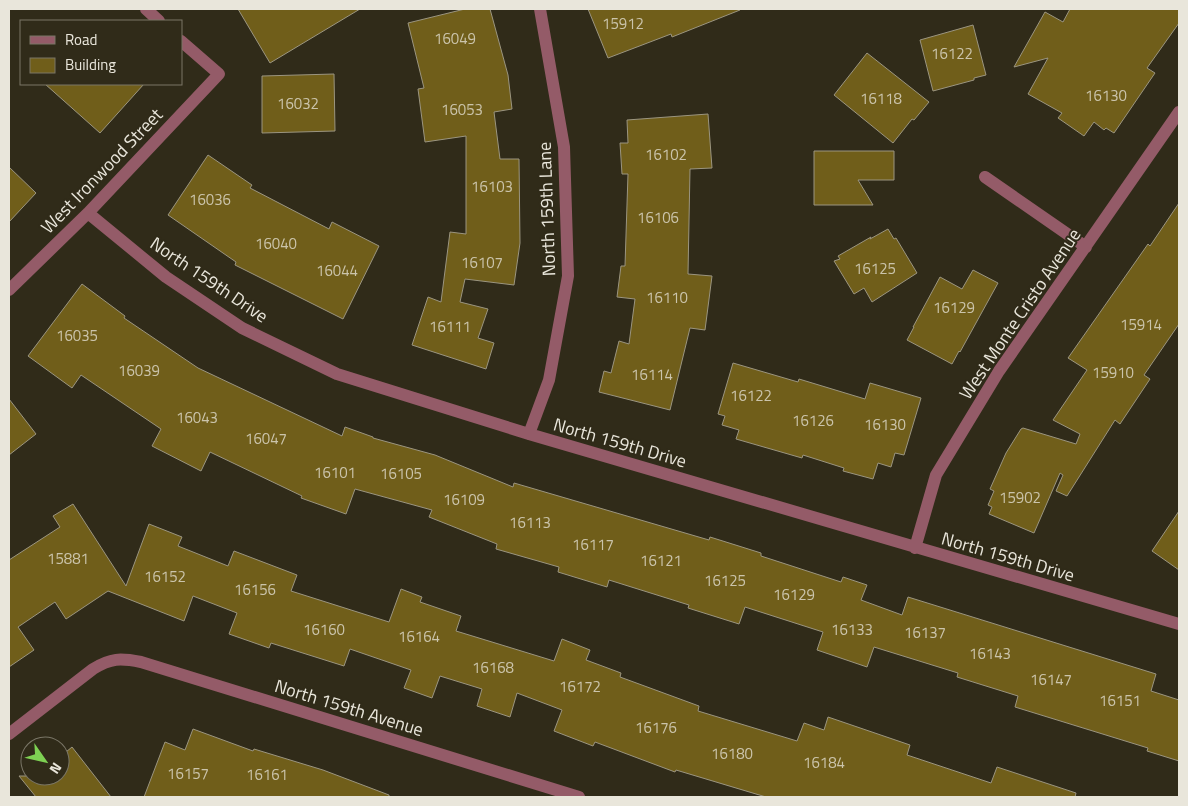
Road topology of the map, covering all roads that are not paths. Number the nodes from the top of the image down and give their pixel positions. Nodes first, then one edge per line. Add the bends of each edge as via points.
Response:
1 (146, 9) edge
2 (540, 9) edge
3 (158, 20) edge
4 (182, 42) edge
5 (1179, 112) edge
6 (985, 177) dead end
7 (88, 213) junction
8 (1086, 247) junction
9 (9, 290) edge
10 (528, 434) junction
11 (915, 548) junction
12 (1179, 624) edge
13 (9, 734) edge
14 (579, 797) edge

1 - 3 street
2 - 10 street, North 159th Lane via 564,147 568,276 549,380
4 - 7 street, West Ironwood Street via 219,74
5 - 8 street, West Monte Cristo Avenue
6 - 8 street
7 - 9 street, West Ironwood Street
7 - 10 street, North 159th Drive via 166,277 242,328 337,374
8 - 11 street, West Monte Cristo Avenue via 999,371 936,475
10 - 11 street, North 159th Drive
11 - 12 street, North 159th Drive
13 - 14 street, North 159th Avenue via 87,673 107,661 123,659

